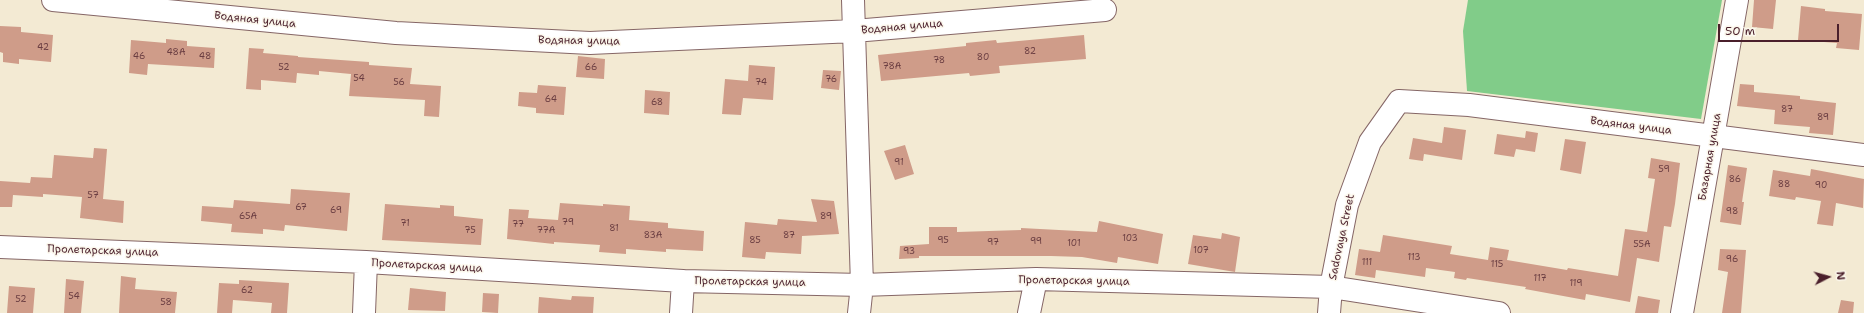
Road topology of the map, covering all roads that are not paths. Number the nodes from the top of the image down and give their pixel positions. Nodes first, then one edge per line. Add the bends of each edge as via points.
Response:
1 (53, 0) edge
2 (853, 0) edge
3 (1737, 0) edge
4 (1105, 10) dead end
5 (854, 31) junction
6 (1398, 101) joint
7 (1714, 137) junction
8 (1864, 155) edge
9 (0, 247) edge
10 (366, 262) junction
11 (1036, 279) junction
12 (683, 281) junction
13 (862, 285) junction
14 (1332, 287) junction
15 (1457, 310) edge
16 (364, 313) edge
17 (681, 313) edge
18 (859, 313) edge
19 (1029, 313) edge
20 (1330, 313) edge
21 (1499, 313) edge
22 (1682, 313) edge

1 - 5 street, Водяная улица via 396,33 590,43
2 - 5 street
3 - 7 street, Базарная улица
4 - 5 street, Водяная улица
5 - 13 street
6 - 7 street, Водяная улица via 1469,105
6 - 14 street, Sadovaya Street via 1370,142 1347,205
7 - 8 street, Водяная улица
7 - 22 street, Базарная улица
9 - 10 street, Пролетарская улица
10 - 12 street, Пролетарская улица
10 - 16 street
11 - 13 street, Пролетарская улица
11 - 14 street, Пролетарская улица
11 - 19 street
12 - 13 street, Пролетарская улица
12 - 17 street
13 - 18 street
14 - 15 street, Пролетарская улица
14 - 20 street, Sadovaya Street
15 - 21 street, Пролетарская улица

